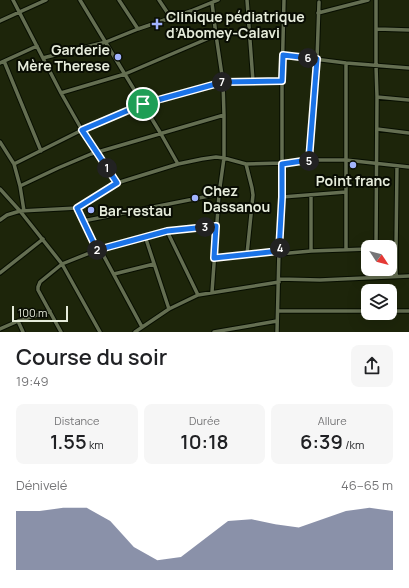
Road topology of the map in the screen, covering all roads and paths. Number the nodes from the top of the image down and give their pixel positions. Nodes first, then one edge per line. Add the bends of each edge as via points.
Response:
1 (13, 0) edge
2 (46, 0) edge
3 (80, 0) edge
4 (119, 0) edge
5 (159, 0) edge
6 (218, 0) edge
7 (247, 0) edge
8 (284, 0) edge
9 (368, 0) edge
10 (376, 0) edge
11 (212, 2) junction
12 (319, 2) dead end
13 (20, 12) junction
14 (318, 13) junction
15 (170, 18) junction
16 (0, 21) edge
17 (138, 30) junction
18 (376, 30) junction
19 (409, 30) edge
20 (216, 35) junction
21 (106, 42) junction
22 (37, 46) junction
23 (283, 55) junction
24 (44, 58) junction
25 (317, 59) junction
26 (2, 62) edge
27 (346, 63) junction
28 (376, 66) junction
29 (409, 68) edge
30 (125, 74) junction
31 (252, 81) junction
32 (282, 81) junction
33 (223, 82) junction
34 (61, 93) junction
35 (377, 97) junction
36 (409, 100) edge
37 (143, 104) junction
38 (224, 115) junction
39 (377, 129) junction
40 (82, 130) junction
41 (409, 133) edge
42 (161, 134) junction
43 (0, 142) edge
44 (41, 151) junction
45 (97, 152) junction
46 (224, 158) junction
47 (309, 160) junction
48 (346, 160) junction
49 (14, 164) junction
50 (178, 164) junction
51 (246, 164) junction
52 (282, 164) junction
53 (377, 164) junction
54 (397, 166) junction
55 (409, 167) edge
56 (117, 183) junction
57 (20, 186) junction
58 (0, 189) edge
59 (346, 192) junction
60 (219, 194) junction
61 (310, 195) junction
62 (282, 197) junction
63 (77, 208) junction
64 (22, 211) junction
65 (0, 220) edge
66 (83, 221) junction
67 (216, 226) junction
68 (167, 231) junction
69 (145, 236) junction
70 (43, 239) junction
71 (376, 240) edge
72 (396, 240) edge
73 (99, 249) junction
74 (346, 249) junction
75 (361, 249) edge
76 (311, 251) junction
77 (279, 252) junction
78 (247, 254) junction
79 (214, 258) junction
80 (62, 264) junction
81 (154, 264) junction
82 (0, 272) edge
83 (114, 274) junction
84 (396, 276) edge
85 (397, 276) edge
86 (409, 276) edge
87 (279, 281) junction
88 (212, 292) junction
89 (198, 295) junction
90 (169, 309) junction
91 (50, 311) junction
92 (278, 311) junction
93 (361, 311) edge
94 (397, 311) edge
95 (409, 311) edge
96 (18, 321) junction
97 (278, 321) junction
98 (142, 328) junction
99 (0, 329) edge
100 (23, 332) edge
101 (61, 332) edge
102 (100, 332) edge
103 (135, 332) edge
104 (214, 332) edge
105 (277, 332) edge

1 - 13 street
2 - 13 street
3 - 21 street
4 - 17 street
5 - 15 street
6 - 11 street
7 - 31 street
8 - 23 street
9 - 14 street
10 - 18 street
11 - 15 street
11 - 20 street
12 - 14 street
13 - 16 street
13 - 22 street
14 - 25 street
15 - 17 street
17 - 21 street
18 - 19 street
18 - 28 street
20 - 30 street
20 - 33 street
21 - 24 street
21 - 30 street
22 - 24 street
22 - 26 street
23 - 25 street
23 - 32 street
24 - 34 street
25 - 27 street
25 - 47 street
26 - 44 street
27 - 28 street
27 - 48 street
28 - 29 street
28 - 35 street
30 - 34 street
30 - 37 street
31 - 32 street
31 - 33 street
32 - 52 street
33 - 37 street
33 - 38 street
34 - 40 street
35 - 36 street
35 - 39 street
37 - 40 street
37 - 42 street
38 - 42 street
38 - 46 street
39 - 41 street
39 - 53 street
40 - 44 street
40 - 45 street
42 - 45 street
42 - 50 street
43 - 49 street
44 - 49 street
45 - 56 street
45 - 57 street
46 - 50 street via 216,157
46 - 51 street
46 - 60 street
47 - 48 street
47 - 52 street
48 - 53 street
48 - 59 street
49 - 57 street
50 - 56 street
51 - 52 street
51 - 78 street via 252,188
52 - 62 street
53 - 54 street
53 - 71 street
54 - 55 street
54 - 72 street
56 - 63 street
57 - 64 street
58 - 64 street
59 - 61 street
59 - 74 street
60 - 66 street
60 - 67 street
61 - 62 street
61 - 76 street
62 - 77 street
63 - 64 street
63 - 66 street
64 - 65 street
64 - 70 street
66 - 73 street
67 - 68 street
67 - 79 street
68 - 69 street
68 - 89 street
69 - 73 street
69 - 81 street
70 - 80 street
70 - 82 street
73 - 80 street
73 - 83 street
74 - 75 street
74 - 76 street
76 - 77 street
77 - 78 street
77 - 87 street
78 - 79 street
79 - 88 street
80 - 91 street via 38,284 38,290
80 - 102 street
81 - 83 street
81 - 90 street
83 - 98 street
84 - 87 street
85 - 86 street
87 - 88 street
87 - 92 street
88 - 89 street
89 - 90 street
90 - 98 street
91 - 96 street
91 - 101 street
92 - 93 street
92 - 97 street
94 - 95 street
96 - 99 street
96 - 100 street
97 - 104 street
97 - 105 street
98 - 103 street

